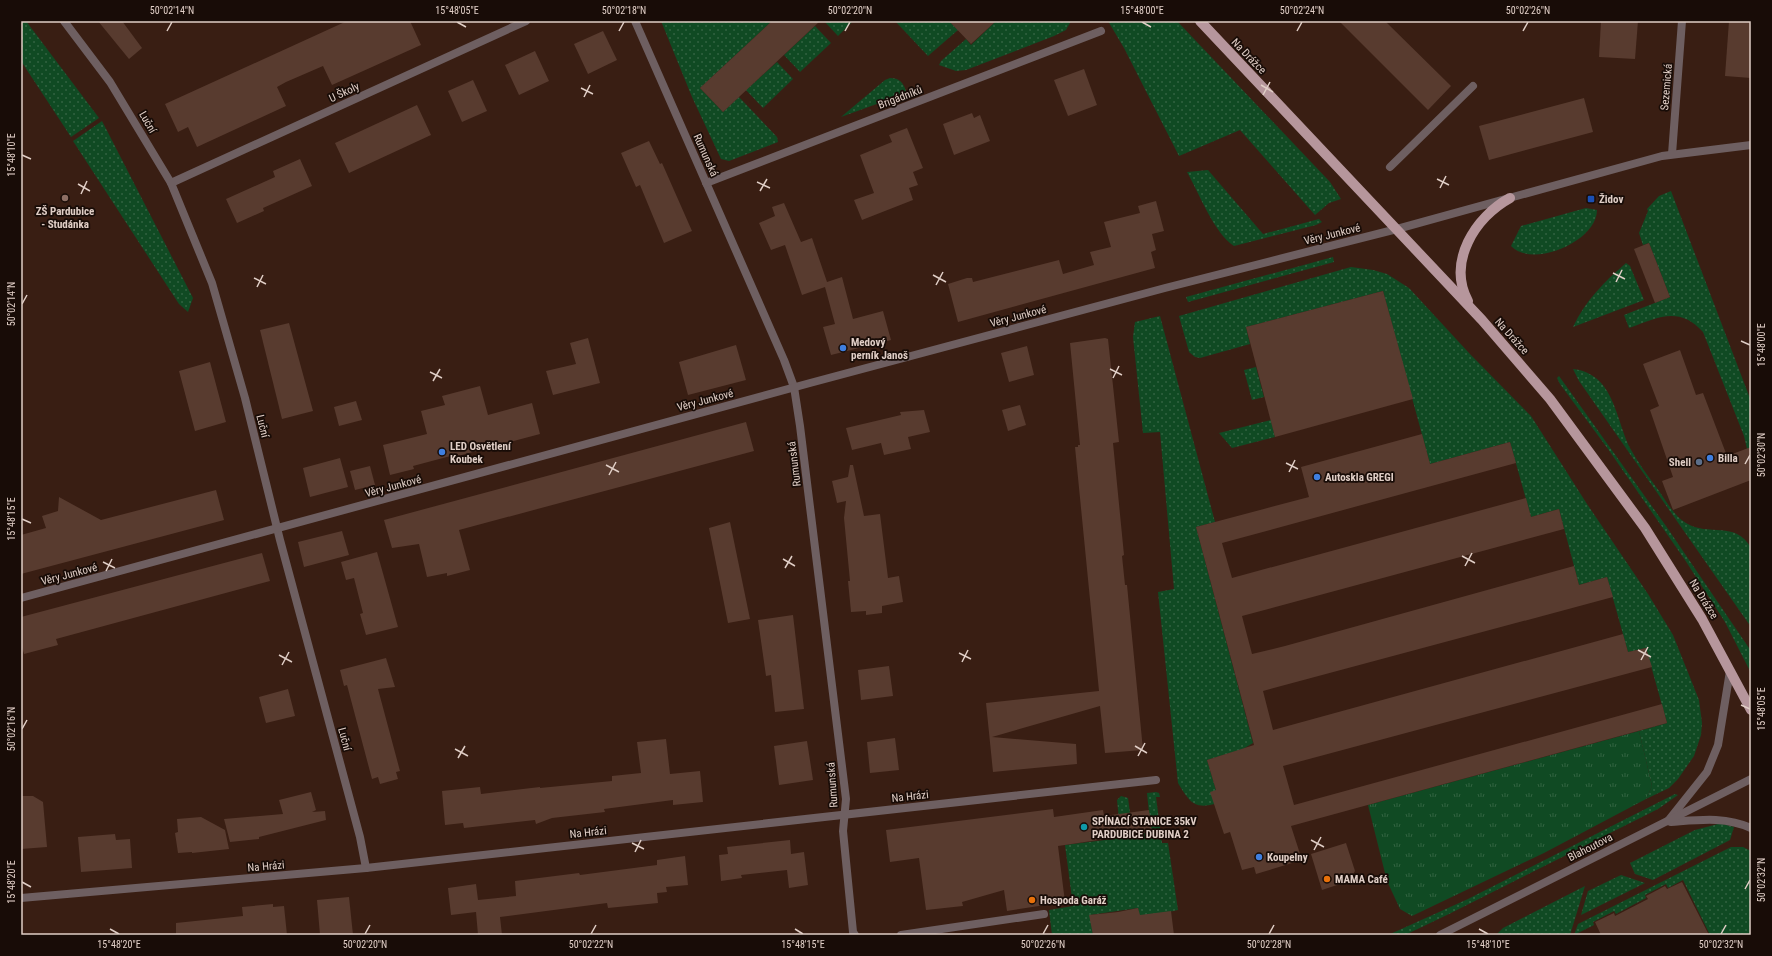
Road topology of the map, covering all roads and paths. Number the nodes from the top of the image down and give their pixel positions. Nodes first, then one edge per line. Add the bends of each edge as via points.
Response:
1 (64, 21) edge
2 (526, 21) edge
3 (635, 21) edge
4 (1200, 21) edge
5 (1682, 21) edge
6 (1101, 31) dead end
7 (1473, 86) dead end
8 (1751, 145) edge
9 (1672, 154) junction
10 (1390, 167) dead end
11 (171, 183) junction
12 (706, 183) junction
13 (1510, 198) junction
14 (1397, 229) junction
15 (1482, 320) junction
16 (794, 387) junction
17 (277, 529) junction
18 (21, 598) edge
19 (1730, 671) junction
20 (1751, 710) edge
21 (1751, 779) edge
22 (1156, 780) dead end
23 (845, 814) junction
24 (1666, 823) junction
25 (1751, 828) edge
26 (366, 868) junction
27 (21, 898) edge
28 (1044, 914) dead end
29 (855, 935) edge
30 (901, 935) edge
31 (1440, 935) edge

1 - 11 street, Luční via 110,82
2 - 11 street, U Školy
3 - 12 street, Rumunská
4 - 14 main road, Na Drážce
5 - 9 street, Sezemická
6 - 12 street, Brigádníků
7 - 10 street
8 - 9 street, Věry Junkové
9 - 13 street, Věry Junkové
11 - 17 street, Luční via 212,283 245,398
12 - 16 street, Rumunská
13 - 14 street, Věry Junkové
13 - 15 main road via 1498,204 1482,219 1470,238 1460,268 1463,292
14 - 15 main road, Na Drážce
14 - 16 street, Věry Junkové
15 - 19 main road, Na Drážce via 1550,399 1645,528 1702,619
16 - 17 street, Věry Junkové
16 - 23 street, Rumunská via 846,799
17 - 18 street, Věry Junkové
17 - 26 street, Luční via 360,837
19 - 20 main road, Na Drážce
19 - 24 street via 1718,745 1707,772
21 - 24 street, Blahoutova
22 - 23 street, Na Hrázi
23 - 26 street, Na Hrázi
23 - 29 street, Rumunská via 843,831
24 - 25 street via 1717,819
24 - 31 street, Blahoutova
26 - 27 street, Na Hrázi
28 - 30 street

